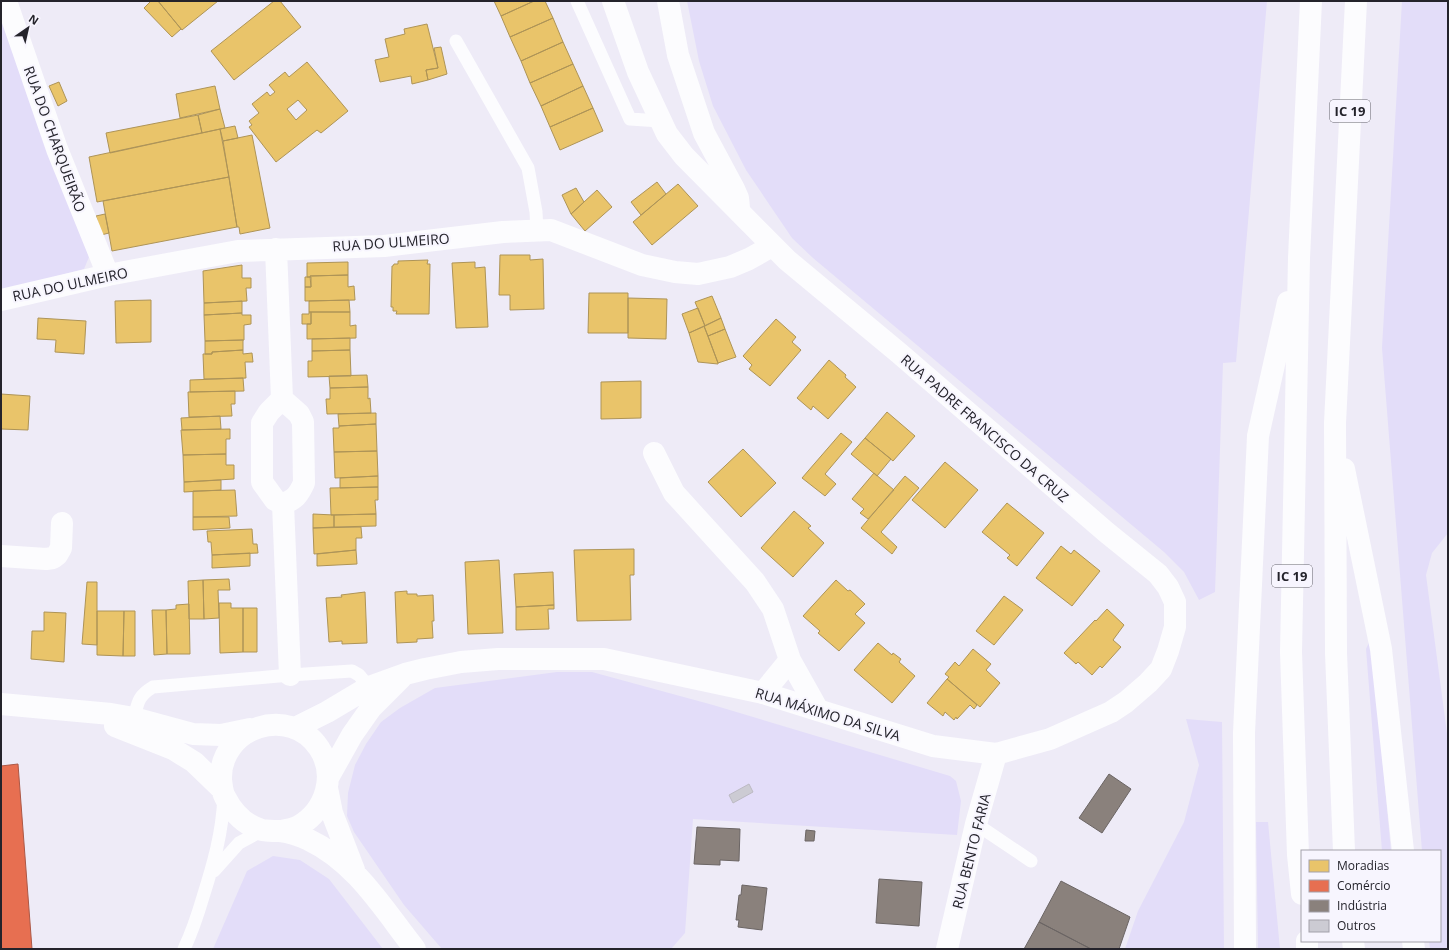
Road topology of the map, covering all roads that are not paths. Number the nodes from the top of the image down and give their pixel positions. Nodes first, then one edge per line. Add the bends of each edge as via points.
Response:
1 (6, 1) edge
2 (577, 1) edge
3 (613, 1) edge
4 (668, 1) edge
5 (1311, 1) edge
6 (1356, 1) edge
7 (456, 41) dead end
8 (660, 121) junction
9 (739, 213) junction
10 (537, 231) junction
11 (276, 249) junction
12 (779, 253) junction
13 (1298, 258) junction
14 (108, 275) junction
15 (1, 300) edge
16 (282, 399) junction
17 (1335, 423) junction
18 (654, 453) dead end
19 (283, 504) junction
20 (62, 523) dead end
21 (1, 556) edge
22 (1174, 602) joint
23 (790, 660) junction
24 (406, 674) junction
25 (290, 675) junction
26 (369, 687) junction
27 (763, 693) junction
28 (1, 704) edge
29 (57, 708) junction
30 (818, 710) junction
31 (134, 718) junction
32 (253, 728) junction
33 (295, 728) junction
34 (996, 754) junction
35 (328, 783) junction
36 (223, 792) junction
37 (976, 824) junction
38 (272, 831) junction
39 (1344, 850) edge
40 (1403, 850) edge
41 (1031, 861) dead end
42 (354, 872) junction
43 (209, 877) junction
44 (1301, 884) edge
45 (184, 949) edge
46 (415, 949) edge
47 (947, 949) edge
48 (1245, 949) edge

1 - 14 main road, RUA DO CHARQUEIRÃO via 57,149
2 - 8 lane via 630,119
3 - 8 main road, RUA PADRE FRANCISCO DA CRUZ via 638,72
4 - 9 main road via 678,55 699,119 738,198
5 - 13 main road, IC 19
6 - 17 main road, IC 19
7 - 10 lane via 528,168
8 - 9 main road, RUA PADRE FRANCISCO DA CRUZ via 684,156
9 - 12 main road, RUA PADRE FRANCISCO DA CRUZ
10 - 11 main road, RUA DO ULMEIRO via 503,232 384,246
10 - 12 main road, RUA DO ULMEIRO via 551,230 642,265 690,274 730,267 749,259
11 - 14 main road, RUA DO ULMEIRO via 238,251
11 - 16 main road
12 - 22 main road, RUA PADRE FRANCISCO DA CRUZ via 1158,574 1168,587
13 - 44 main road, IC 19 via 1291,652
13 - 48 main road via 1258,436 1244,733
14 - 15 main road, RUA DO ULMEIRO
16 - 19 main road via 262,423 262,482 275,500
16 - 19 main road via 299,414 303,422 304,483 294,500
17 - 39 main road, IC 19 via 1336,653
17 - 40 main road via 1381,649
18 - 23 main road via 674,493 755,582 773,609
19 - 25 main road
20 - 21 main road via 61,548 53,558 46,560
22 - 34 main road, RUA MÁXIMO DA SILVA via 1175,627 1161,668 1126,702 1111,712 1050,739
23 - 27 main road
23 - 30 main road
24 - 26 main road, RUA MÁXIMO DA SILVA
24 - 27 main road, RUA MÁXIMO DA SILVA via 461,662 498,659 604,659
24 - 35 main road via 371,708 352,735
25 - 26 lane via 352,671
25 - 31 lane via 153,687 140,697
26 - 33 main road, RUA MÁXIMO DA SILVA
27 - 30 main road, RUA MÁXIMO DA SILVA
28 - 29 main road
29 - 31 main road
29 - 36 main road via 124,728 173,749 194,762
30 - 34 main road, RUA MÁXIMO DA SILVA via 933,746
31 - 32 main road via 193,734 221,735
32 - 33 main road via 281,725
32 - 36 main road via 238,738 226,753 221,771
33 - 35 main road via 308,736 319,748 326,763
34 - 37 main road, RUA BENTO FARIA
35 - 38 main road via 322,804 312,817 298,827
35 - 42 main road via 334,818
36 - 38 main road via 232,811 246,824
36 - 43 lane via 223,816 218,847
37 - 41 lane
37 - 47 main road, RUA BENTO FARIA
38 - 42 main road via 308,839 329,851
38 - 43 lane via 239,844
42 - 46 main road
43 - 45 lane

